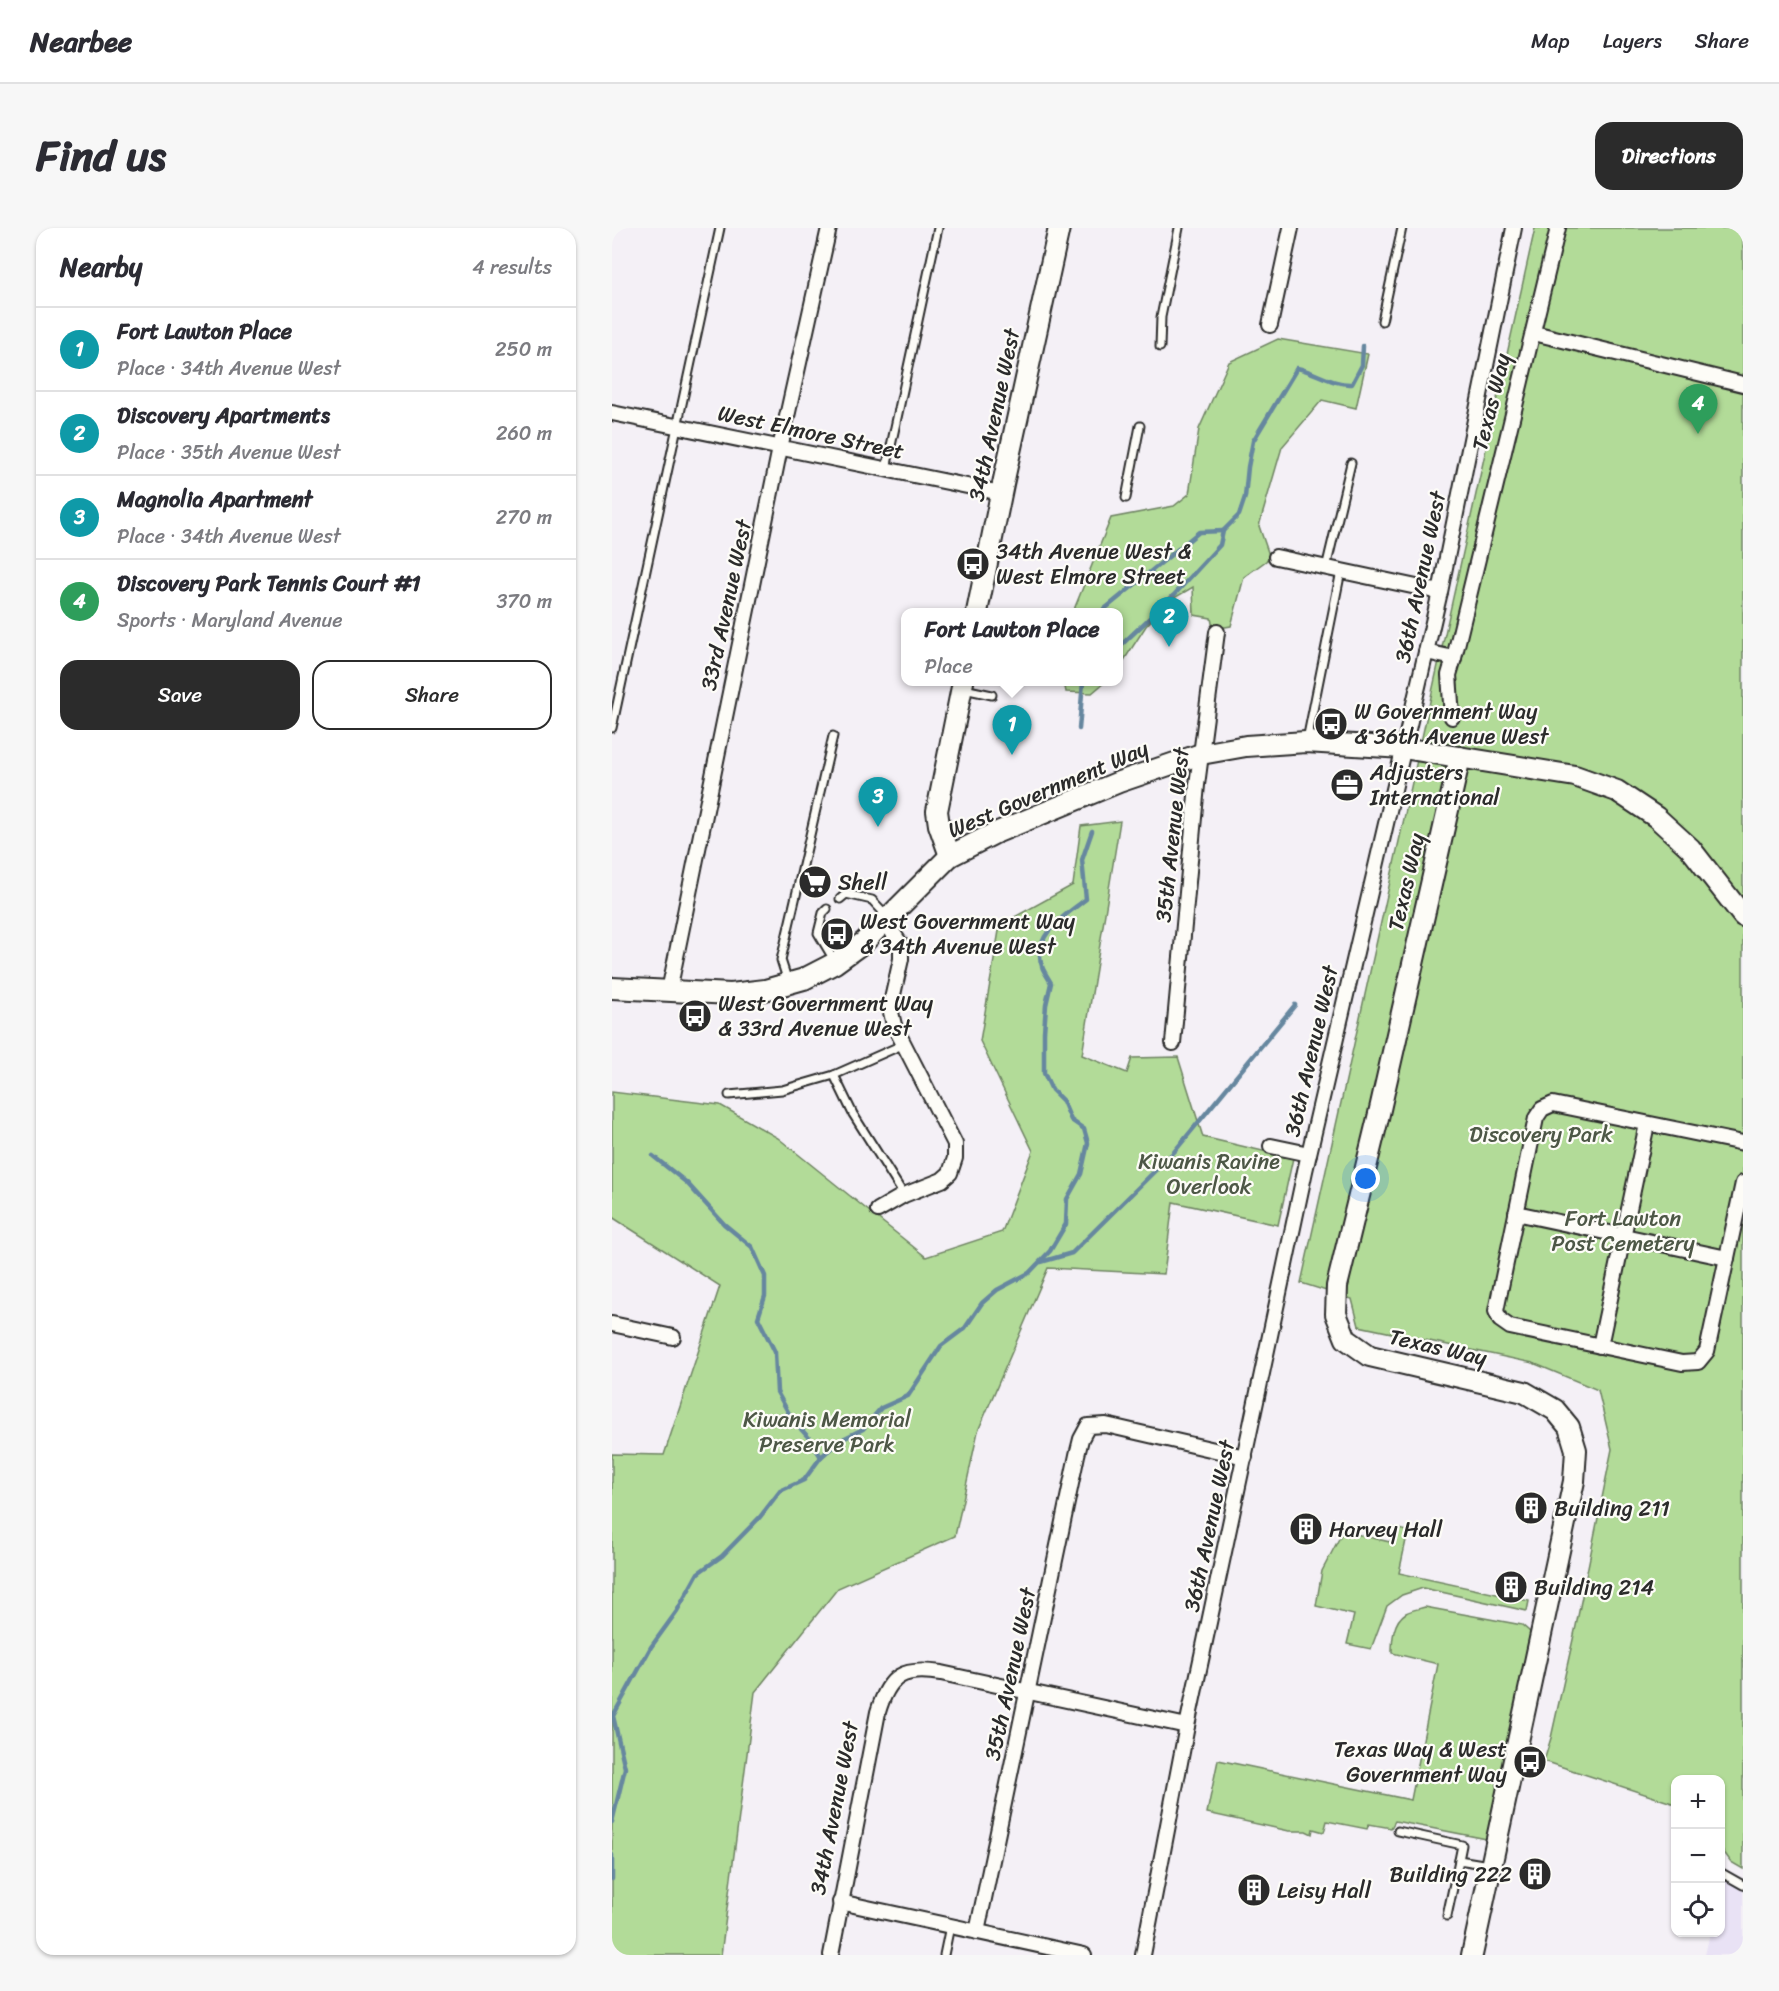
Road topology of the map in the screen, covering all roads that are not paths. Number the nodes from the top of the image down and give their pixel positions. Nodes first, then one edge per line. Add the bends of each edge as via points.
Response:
1 (720, 228) edge
2 (829, 228) edge
3 (938, 228) edge
4 (1059, 228) edge
5 (1179, 228) edge
6 (1291, 228) edge
7 (1402, 228) edge
8 (1514, 228) edge
9 (1558, 228) edge
10 (1382, 321) dead end
11 (1270, 325) dead end
12 (1534, 333) junction
13 (1160, 347) dead end
14 (1743, 384) edge
15 (612, 413) edge
16 (1140, 426) dead end
17 (678, 427) junction
18 (780, 448) junction
19 (1351, 464) dead end
20 (886, 469) junction
21 (1001, 493) junction
22 (1126, 498) dead end
23 (1276, 557) dead end
24 (1326, 568) junction
25 (1341, 571) junction
26 (1440, 592) junction
27 (978, 608) edge
28 (1217, 632) dead end
29 (1426, 652) junction
30 (1454, 658) junction
31 (962, 686) edge
32 (965, 686) edge
33 (992, 695) dead end
34 (1452, 717) dead end
35 (612, 728) edge
36 (833, 736) dead end
37 (1306, 742) junction
38 (1403, 748) junction
39 (1201, 754) junction
40 (1460, 757) junction
41 (950, 856) junction
42 (840, 899) dead end
43 (827, 909) dead end
44 (1743, 916) edge
45 (887, 919) junction
46 (835, 963) junction
47 (789, 984) junction
48 (612, 988) edge
49 (669, 991) junction
50 (1173, 1043) dead end
51 (902, 1045) junction
52 (834, 1076) junction
53 (729, 1095) dead end
54 (1647, 1124) junction
55 (1743, 1143) edge
56 (1271, 1146) dead end
57 (1309, 1154) junction
58 (1743, 1183) edge
59 (904, 1194) junction
60 (878, 1209) dead end
61 (1516, 1213) junction
62 (1623, 1236) junction
63 (1727, 1258) junction
64 (612, 1324) edge
65 (673, 1336) dead end
66 (1600, 1346) junction
67 (1245, 1457) junction
68 (1028, 1692) junction
69 (1187, 1726) junction
70 (1398, 1831) dead end
71 (1459, 1860) junction
72 (1492, 1866) junction
73 (1725, 1875) edge
74 (1743, 1886) edge
75 (840, 1902) junction
76 (1447, 1916) dead end
77 (950, 1926) junction
78 (977, 1932) junction
79 (831, 1955) edge
80 (944, 1955) edge
81 (1083, 1955) edge
82 (1143, 1955) edge
83 (1472, 1955) edge

1 - 17 lane
2 - 18 street, 33rd Avenue West
3 - 20 lane
4 - 21 street, 34th Avenue West
5 - 13 lane via 1161,317
6 - 11 street
7 - 10 lane
8 - 26 street, 36th Avenue West
9 - 12 street, Texas Way
12 - 14 street
12 - 30 street, Texas Way
15 - 17 street, West Elmore Street
16 - 22 lane
17 - 18 street, West Elmore Street
17 - 35 lane
18 - 20 street, West Elmore Street
18 - 49 street, 33rd Avenue West
19 - 24 lane
20 - 21 street, West Elmore Street
21 - 27 street, 34th Avenue West
23 - 24 street
24 - 25 street
25 - 26 street
25 - 37 lane
26 - 29 street, 36th Avenue West
28 - 39 street, 35th Avenue West
29 - 30 street
29 - 38 street, 36th Avenue West
30 - 34 street, Texas Way via 1449,675
31 - 41 street via 937,811
32 - 33 lane
36 - 47 lane via 781,960
37 - 38 street, West Government Way
37 - 39 street, West Government Way
38 - 40 street, West Government Way
38 - 57 street, 36th Avenue West
39 - 41 street, West Government Way via 1065,803
39 - 50 street, 35th Avenue West
40 - 44 street, West Government Way via 1575,776 1617,791 1656,817 1690,848
40 - 72 street, Texas Way via 1337,1286 1336,1314 1346,1339 1370,1356 1524,1392 1555,1410 1569,1427 1576,1450 1574,1481
41 - 45 street, West Government Way
42 - 45 lane via 846,894 872,900
43 - 46 lane via 818,933
45 - 46 street, West Government Way
45 - 51 street via 901,945 890,1008
46 - 47 street, West Government Way
47 - 49 street, West Government Way via 731,994
48 - 49 street, West Government Way
51 - 52 lane
51 - 59 street via 955,1144 950,1173 942,1180
52 - 53 lane via 782,1090
52 - 59 lane via 853,1114
54 - 55 street
54 - 61 street via 1553,1104 1542,1109 1536,1118
54 - 62 street
56 - 57 street
57 - 67 street, 36th Avenue West
58 - 63 street
59 - 60 street
61 - 62 street
61 - 66 street via 1496,1311 1500,1320 1510,1327
62 - 63 street
62 - 66 street
63 - 66 street via 1707,1351 1698,1362 1682,1363
64 - 65 street
67 - 68 street, 35th Avenue West via 1106,1425 1088,1426 1077,1455
67 - 69 street, 36th Avenue West
68 - 69 street
68 - 75 street, 34th Avenue West via 917,1670 898,1677 883,1693
68 - 78 street, 35th Avenue West
69 - 82 street, 36th Avenue West
70 - 71 lane via 1462,1845
71 - 72 lane
71 - 76 lane
72 - 83 street, Texas Way
73 - 74 lane
75 - 77 street
75 - 79 street, 34th Avenue West
77 - 78 street
77 - 80 lane
78 - 81 street

